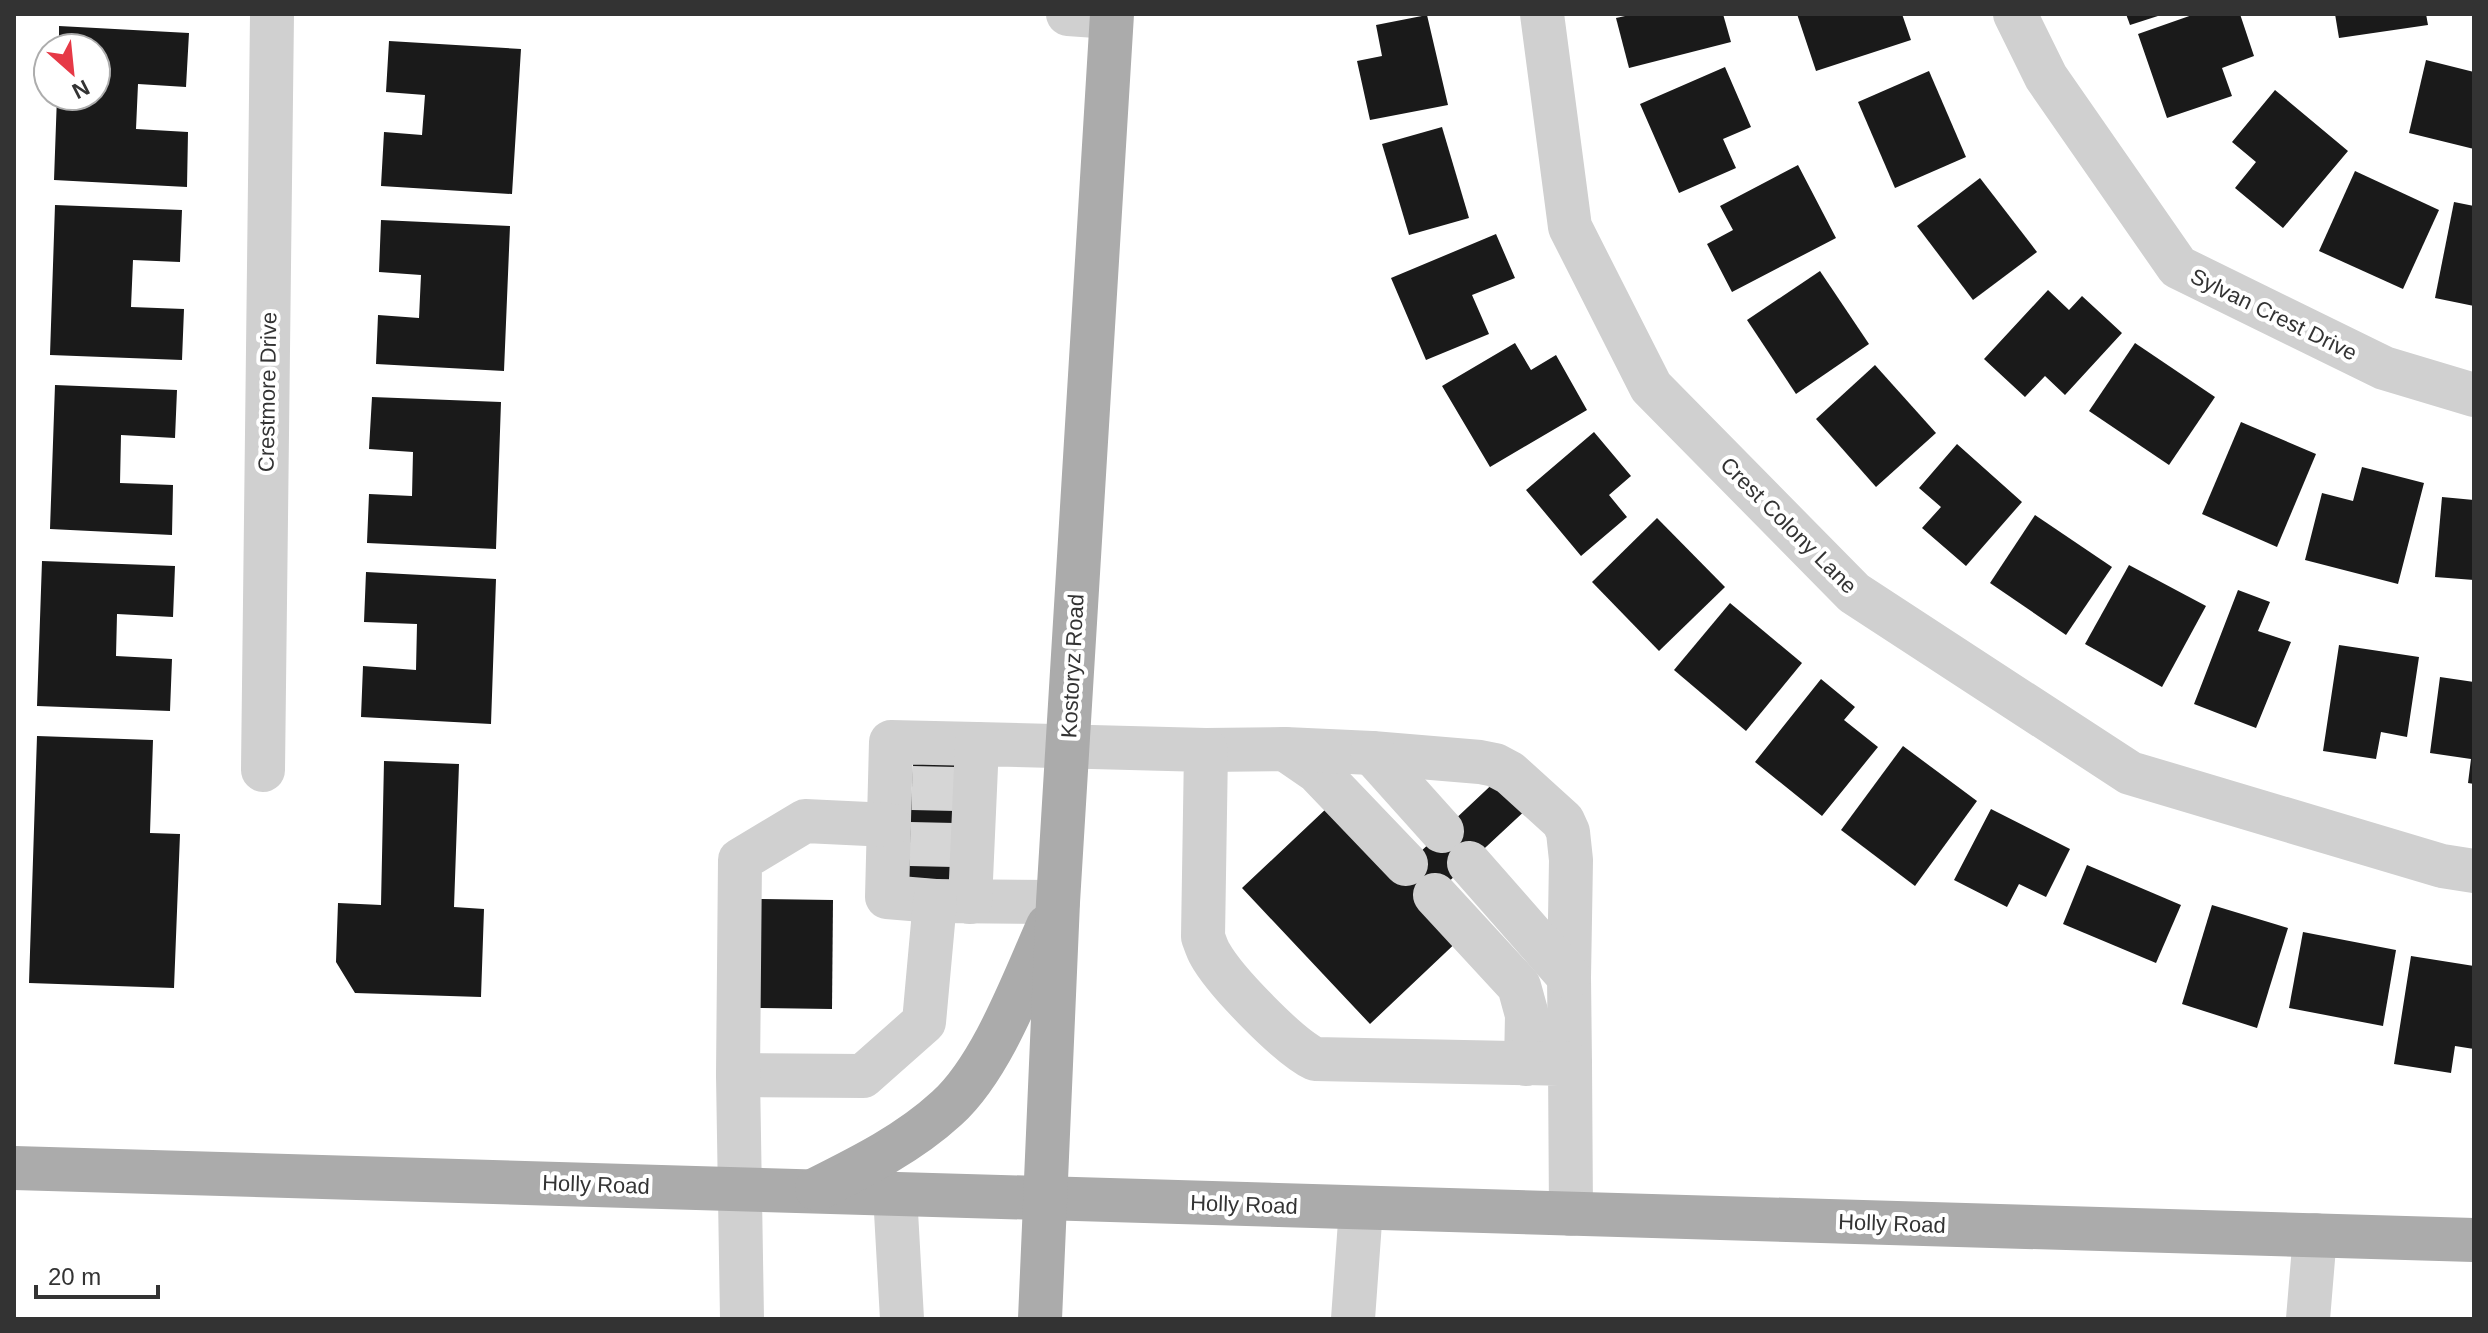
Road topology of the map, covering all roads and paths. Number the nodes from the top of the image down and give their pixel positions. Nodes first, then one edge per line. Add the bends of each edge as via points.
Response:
1 (272, 14) edge
2 (1068, 14) edge
3 (1542, 14) edge
4 (2015, 14) edge
5 (1111, 15) edge
6 (2474, 395) edge
7 (977, 744) junction
8 (1068, 748) junction
9 (1285, 749) junction
10 (1206, 750) junction
11 (1372, 753) junction
12 (263, 770) dead end
13 (898, 817) junction
14 (2474, 871) edge
15 (952, 902) junction
16 (1058, 902) junction
17 (1569, 977) junction
18 (1526, 1064) junction
19 (1570, 1064) junction
20 (738, 1075) junction
21 (14, 1168) edge
22 (740, 1188) junction
23 (813, 1191) junction
24 (895, 1194) junction
25 (1047, 1198) junction
26 (1361, 1208) junction
27 (1571, 1214) junction
28 (2315, 1235) junction
29 (2474, 1240) edge
30 (742, 1319) edge
31 (902, 1319) edge
32 (1040, 1319) edge
33 (1353, 1319) edge
34 (2308, 1319) edge

1 - 12 street, Crestmore Drive
2 - 5 street
3 - 14 street, Crest Colony Lane via 1570,227 1651,387 1854,593 2130,773
4 - 6 street, Sylvan Crest Drive via 2046,77 2178,267 2384,368
5 - 8 main road, Kostoryz Road
7 - 8 street
7 - 13 street via 891,742
7 - 15 street
8 - 10 street
8 - 16 main road, Kostoryz Road
9 - 10 street
9 - 11 street
9 - 18 street via 1317,771 1519,986 1527,1015
10 - 18 street via 1203,937 1209,954 1246,999 1315,1059
11 - 17 street
11 - 17 street via 1495,765 1563,821 1571,860
13 - 15 street via 887,897
13 - 20 street via 805,821 740,860
15 - 16 street
15 - 20 street via 924,1022 863,1076
16 - 23 main road via 1002,1030 968,1085 918,1132
16 - 25 main road, Kostoryz Road
17 - 19 street
18 - 19 street
19 - 27 street
20 - 22 street
21 - 22 main road, Holly Road
22 - 23 main road, Holly Road
22 - 30 street
23 - 24 main road, Holly Road
24 - 25 main road, Holly Road
24 - 31 street
25 - 26 main road, Holly Road
25 - 32 main road, Kostoryz Road
26 - 27 main road, Holly Road
26 - 33 street
27 - 28 main road, Holly Road
28 - 29 main road, Holly Road
28 - 34 street

